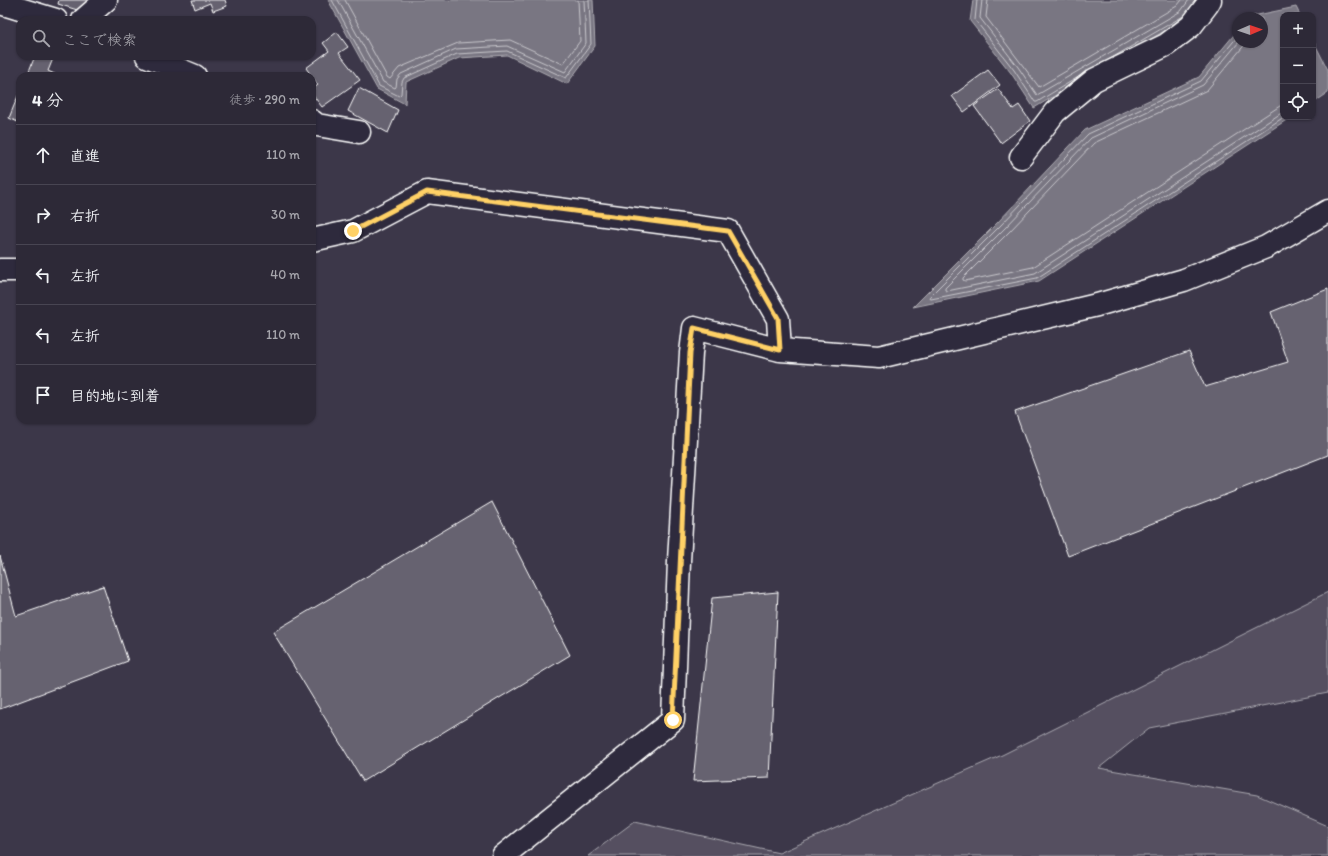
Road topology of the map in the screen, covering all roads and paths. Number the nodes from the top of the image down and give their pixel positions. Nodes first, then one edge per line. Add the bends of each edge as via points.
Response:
1 (106, 0) edge
2 (1210, 0) edge
3 (0, 3) edge
4 (43, 16) edge
5 (88, 16) edge
6 (157, 60) edge
7 (185, 72) edge
8 (316, 124) edge
9 (359, 132) dead end
10 (1021, 157) dead end
11 (1328, 210) edge
12 (316, 239) edge
13 (0, 270) edge
14 (16, 270) edge
15 (780, 350) junction
16 (503, 856) edge

1 - 5 street
2 - 10 street via 1192,26 1166,45 1094,80 1055,112
3 - 4 street
6 - 7 street
8 - 9 street
11 - 15 street via 1266,247 1184,280 1096,305 879,357
12 - 15 street via 353,231 427,192 728,231 778,318
13 - 14 street
15 - 16 street via 694,328 690,353 673,720

